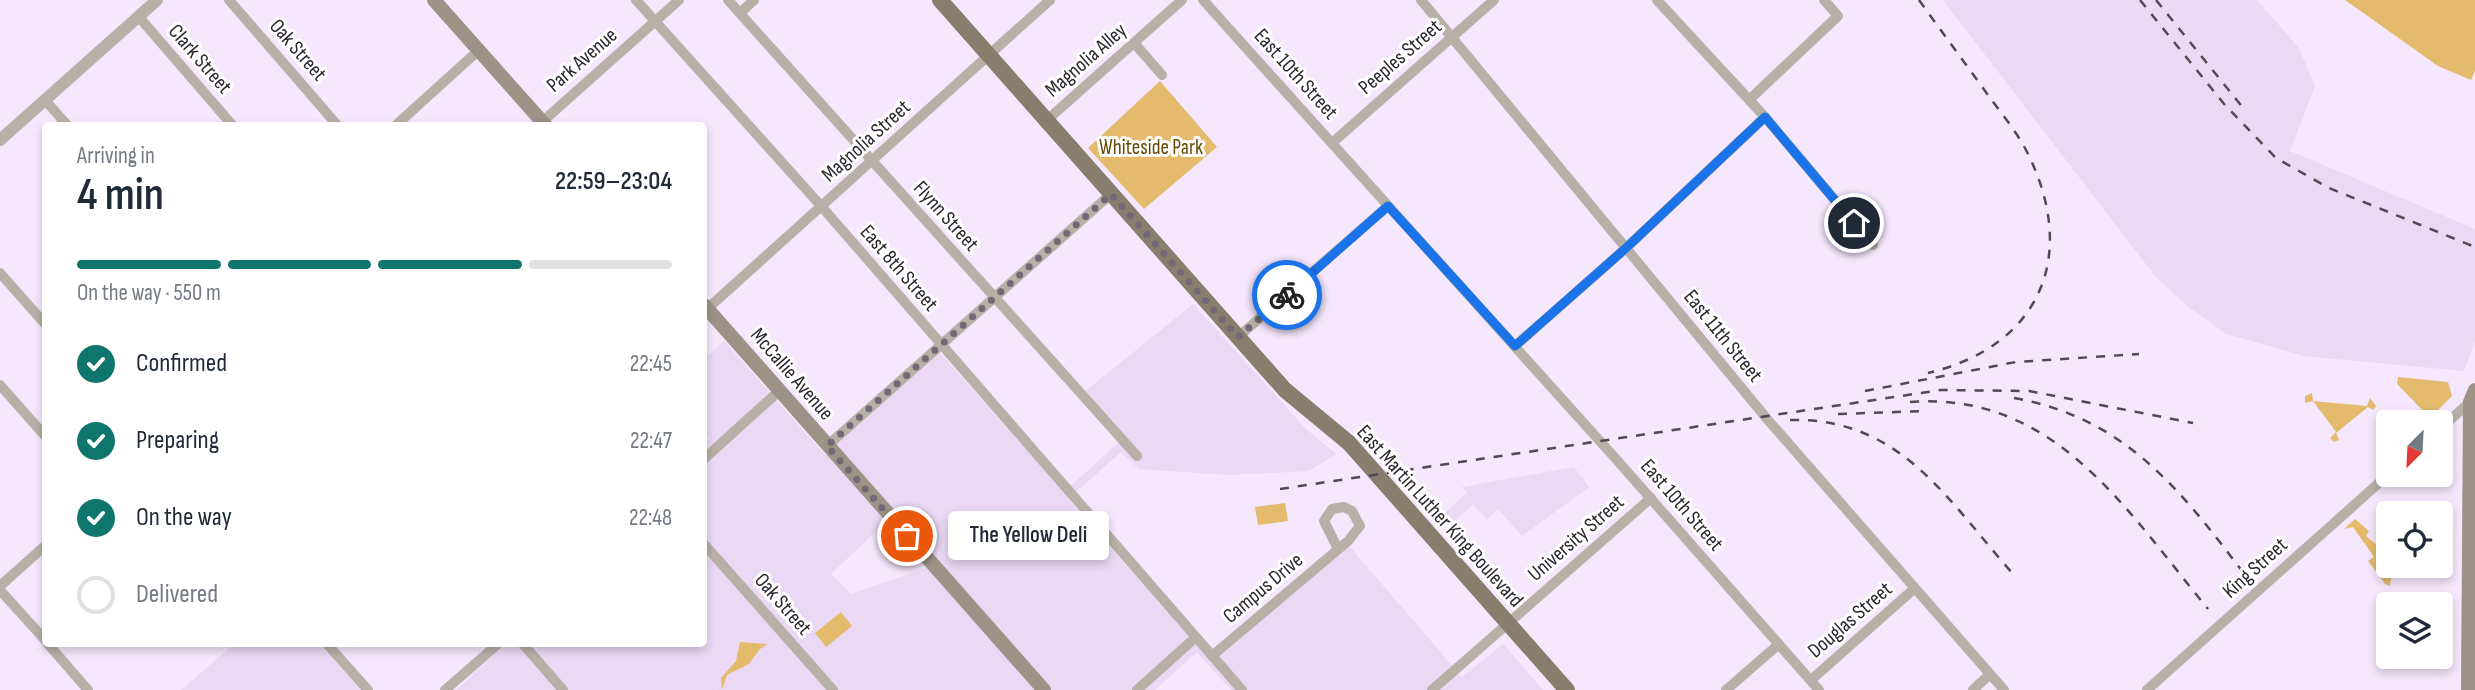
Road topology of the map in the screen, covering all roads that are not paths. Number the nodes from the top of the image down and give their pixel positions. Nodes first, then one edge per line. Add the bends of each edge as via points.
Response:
1 (157, 0) edge
2 (229, 0) edge
3 (434, 0) edge
4 (636, 0) edge
5 (679, 0) edge
6 (728, 0) edge
7 (754, 0) edge
8 (940, 0) edge
9 (1050, 0) edge
10 (1182, 0) edge
11 (1203, 0) edge
12 (1421, 0) edge
13 (1493, 0) edge
14 (1657, 0) edge
15 (1824, 0) edge
16 (740, 13) junction
17 (138, 17) junction
18 (655, 22) junction
19 (1452, 37) junction
20 (1135, 44) junction
21 (479, 50) junction
22 (989, 56) junction
23 (1162, 75) dead end
24 (45, 100) junction
25 (1749, 100) junction
26 (1765, 117) junction
27 (1046, 121) junction
28 (64, 122) edge
29 (230, 122) edge
30 (335, 122) edge
31 (399, 122) edge
32 (542, 122) edge
33 (546, 122) edge
34 (0, 140) edge
35 (1332, 143) junction
36 (871, 162) junction
37 (1111, 194) junction
38 (1388, 206) junction
39 (822, 208) junction
40 (1873, 245) dead end
41 (1626, 248) junction
42 (0, 274) edge
43 (994, 299) junction
44 (707, 305) edge
45 (707, 309) edge
46 (42, 321) edge
47 (1238, 337) junction
48 (941, 346) junction
49 (1515, 346) junction
50 (0, 385) edge
51 (779, 391) junction
52 (2473, 396) edge
53 (2454, 415) edge
54 (42, 432) edge
55 (2473, 435) edge
56 (827, 446) junction
57 (707, 456) edge
58 (1137, 456) dead end
59 (2376, 486) edge
60 (1651, 498) junction
61 (707, 547) edge
62 (42, 549) edge
63 (1338, 549) dead end
64 (0, 588) edge
65 (1915, 589) junction
66 (2472, 610) edge
67 (1509, 623) junction
68 (42, 637) edge
69 (1196, 638) junction
70 (1779, 644) junction
71 (50, 647) edge
72 (330, 647) edge
73 (494, 647) edge
74 (526, 647) edge
75 (1212, 656) junction
76 (1990, 674) junction
77 (1811, 680) junction
78 (88, 690) edge
79 (368, 690) edge
80 (444, 690) edge
81 (563, 690) edge
82 (833, 690) edge
83 (1044, 690) edge
84 (1137, 690) edge
85 (1242, 690) edge
86 (1432, 690) edge
87 (1567, 690) edge
88 (1726, 690) edge
89 (1819, 690) edge
90 (1973, 690) edge
91 (2004, 690) edge
92 (2147, 690) edge
93 (2468, 690) edge

1 - 17 street
2 - 30 street, Oak Street
3 - 21 main road
4 - 18 street, East 8th Street
5 - 18 street, Park Avenue
6 - 16 street, Flynn Street
7 - 16 street
8 - 22 main road, East Martin Luther King Boulevard
9 - 22 street, Magnolia Street
10 - 20 street, Magnolia Alley
11 - 35 street, East 10th Street
12 - 19 street, East 11th Street
13 - 19 street, Peeples Street
14 - 25 street
15 - 25 street via 1838,16
16 - 36 street, Flynn Street
17 - 24 street
17 - 29 street, Clark Street
18 - 33 street, Park Avenue
18 - 39 street, East 8th Street
19 - 35 street, Peeples Street
19 - 41 street, East 11th Street
20 - 23 street
20 - 27 street, Magnolia Alley
21 - 31 street
21 - 32 main road
22 - 27 main road, East Martin Luther King Boulevard
22 - 36 street, Magnolia Street
24 - 28 street
24 - 34 street
25 - 26 street
26 - 40 street
26 - 41 street
27 - 37 main road, East Martin Luther King Boulevard
35 - 38 street, East 10th Street
36 - 39 street, Magnolia Street
36 - 43 street, Flynn Street
37 - 43 street
37 - 47 main road, East Martin Luther King Boulevard
38 - 47 street
38 - 49 street, East 10th Street
39 - 44 street, Magnolia Street
39 - 48 street, East 8th Street
41 - 49 street
41 - 65 street, East 11th Street via 1768,421
42 - 46 street
43 - 48 street
43 - 58 street, Flynn Street
45 - 51 main road, McCallie Avenue
47 - 67 main road, East Martin Luther King Boulevard via 1285,390 1349,443
48 - 56 street
48 - 69 street, East 8th Street
49 - 60 street, East 10th Street
50 - 54 street
51 - 56 main road, McCallie Avenue
51 - 57 street
52 - 53 street
52 - 55 main road
55 - 66 main road
56 - 83 main road, McCallie Avenue
59 - 92 street, King Street
60 - 67 street, University Street
60 - 70 street, East 10th Street
61 - 82 street, Oak Street
62 - 64 street
63 - 75 street, Campus Drive
64 - 68 street
65 - 76 street, East 11th Street
65 - 77 street, Douglas Street
66 - 93 main road
67 - 86 street, University Street
67 - 87 main road, East Martin Luther King Boulevard
69 - 75 street, East 8th Street
69 - 84 street
70 - 77 street, East 10th Street
70 - 88 street, Douglas Street
71 - 78 street
72 - 79 street
73 - 80 street
74 - 81 street
75 - 85 street, East 8th Street
76 - 90 street
76 - 91 street, East 11th Street
77 - 89 street, East 10th Street

